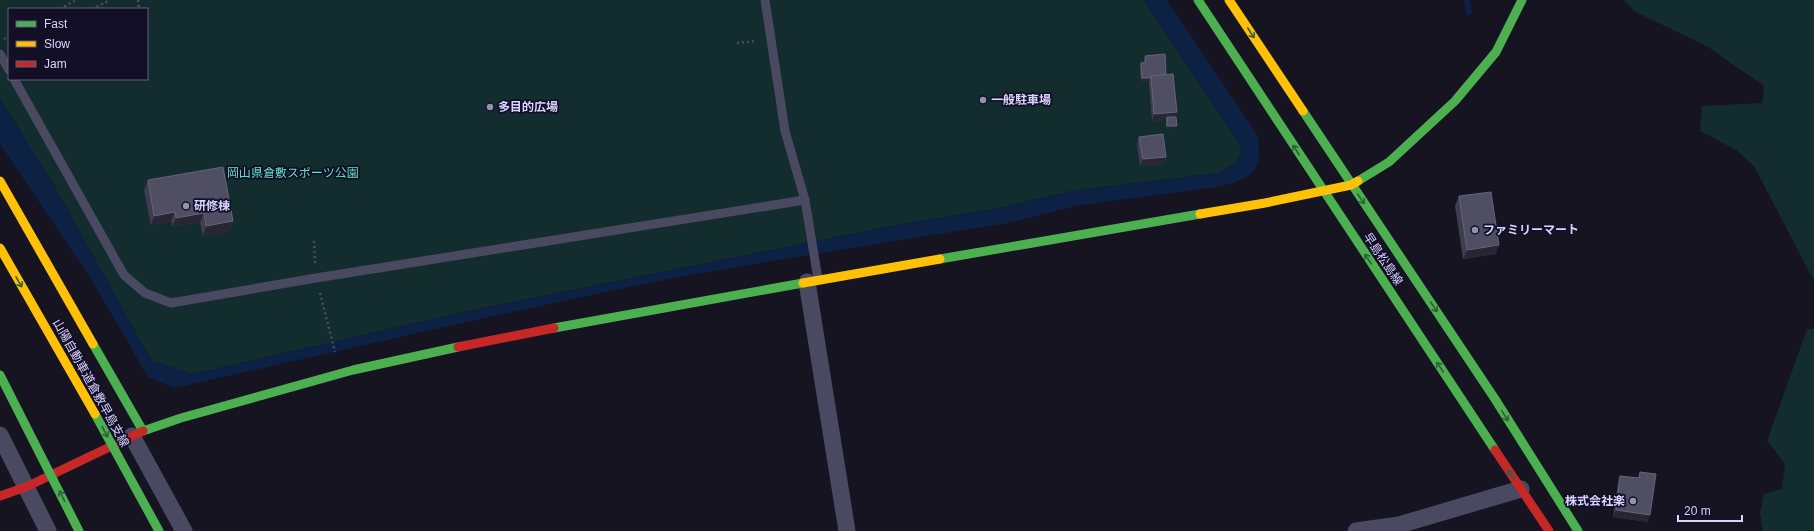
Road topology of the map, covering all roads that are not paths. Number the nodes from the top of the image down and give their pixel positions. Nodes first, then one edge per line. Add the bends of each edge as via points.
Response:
1 (765, 0) edge
2 (1198, 0) edge
3 (1229, 0) edge
4 (1522, 0) edge
5 (0, 54) edge
6 (8, 68) edge
7 (15, 80) edge
8 (0, 181) edge
9 (1351, 184) junction
10 (1323, 192) junction
11 (805, 200) junction
12 (0, 248) edge
13 (812, 280) junction
14 (0, 375) edge
15 (138, 433) junction
16 (0, 435) edge
17 (26, 487) junction
18 (1521, 489) junction
19 (0, 496) edge
20 (48, 531) edge
21 (79, 531) edge
22 (159, 531) edge
23 (184, 531) edge
24 (847, 531) edge
25 (1356, 531) edge
26 (1549, 531) edge
27 (1578, 531) edge

1 - 11 lane via 785,131
10 -> 2 main road, 早島松島線
3 -> 9 main road, 早島松島線
4 - 9 main road via 1496,52 1455,101 1389,162
5 - 6 lane
7 - 11 lane via 124,276 145,293 171,303
8 - 15 main road
9 - 10 main road
9 -> 27 main road, 早島松島線 via 1495,399
10 - 13 main road
18 -> 10 main road, 早島松島線
11 - 13 lane via 814,257
12 -> 22 main road, 山陽自動車道倉敷早島支線, bridge
13 - 15 main road via 434,351 353,370 181,418
13 - 24 street
21 -> 14 main road, bridge
15 - 17 main road
15 - 23 street
16 - 17 street
17 - 19 main road
17 - 20 street
18 - 25 street via 1399,525
18 - 26 main road, 早島松島線

